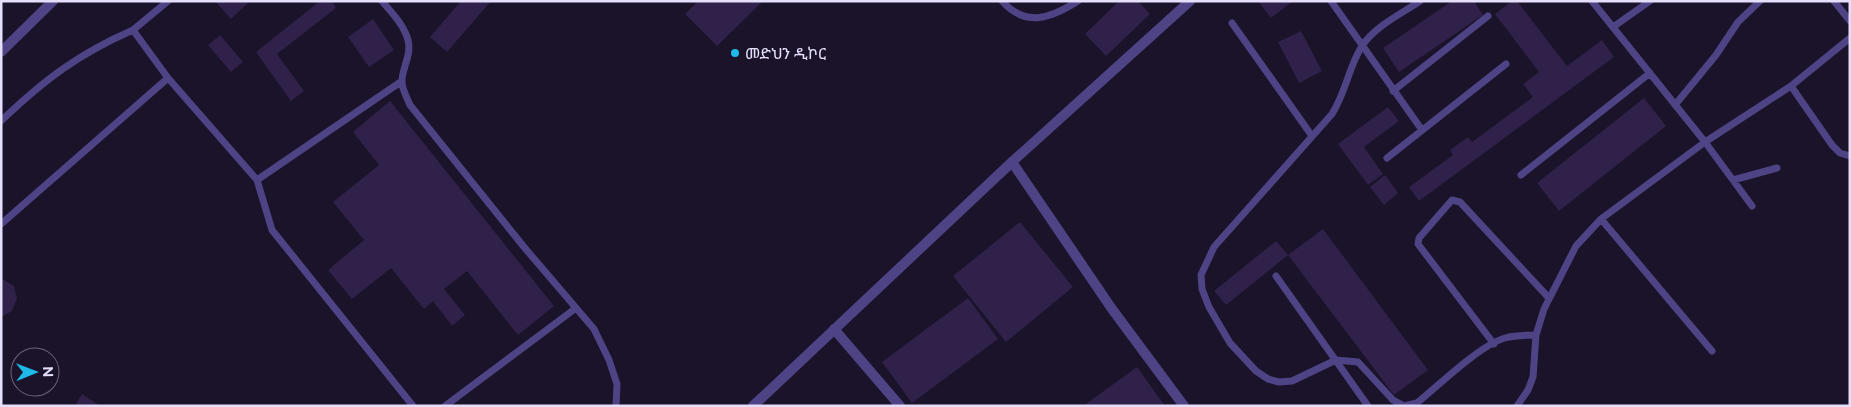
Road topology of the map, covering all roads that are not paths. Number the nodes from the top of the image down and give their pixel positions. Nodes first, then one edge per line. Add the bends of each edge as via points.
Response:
1 (53, 1) edge
2 (168, 1) edge
3 (382, 1) edge
4 (1002, 1) edge
5 (1078, 1) edge
6 (1190, 1) edge
7 (1331, 1) edge
8 (1420, 1) edge
9 (1592, 1) edge
10 (1650, 1) edge
11 (1760, 1) edge
12 (1834, 1) edge
13 (1488, 16) dead end
14 (1850, 21) edge
15 (1232, 23) dead end
16 (1613, 27) junction
17 (133, 30) junction
18 (1850, 38) edge
19 (1361, 47) junction
20 (1, 52) edge
21 (1506, 64) dead end
22 (1650, 73) junction
23 (168, 78) junction
24 (402, 81) junction
25 (1791, 86) junction
26 (1393, 91) junction
27 (1675, 105) junction
28 (1, 121) edge
29 (1422, 130) junction
30 (1312, 136) junction
31 (1705, 142) junction
32 (1850, 156) edge
33 (1387, 158) dead end
34 (1012, 162) junction
35 (1777, 168) dead end
36 (1521, 175) dead end
37 (257, 180) junction
38 (1732, 180) junction
39 (1752, 206) dead end
40 (1602, 219) junction
41 (1, 224) edge
42 (1276, 276) dead end
43 (1549, 298) junction
44 (576, 308) junction
45 (834, 330) junction
46 (1536, 335) junction
47 (1494, 344) junction
48 (1712, 351) dead end
49 (1336, 360) junction
50 (413, 406) edge
51 (445, 406) edge
52 (616, 406) edge
53 (753, 406) edge
54 (900, 406) edge
55 (1184, 406) edge
56 (1368, 406) edge
57 (1517, 406) edge

1 - 20 street
2 - 17 lane
3 - 24 lane via 401,24 409,43
4 - 5 lane via 1020,17 1030,19 1060,11
6 - 34 street
7 - 19 lane
8 - 19 lane via 1371,36
9 - 16 lane
10 - 16 lane
11 - 27 lane via 1738,22
12 - 14 lane
13 - 26 lane
15 - 30 lane
16 - 22 lane
17 - 23 lane
17 - 28 lane via 96,46 46,80
18 - 25 lane
19 - 26 lane
19 - 30 lane via 1340,102
21 - 29 lane
22 - 27 lane
22 - 36 lane
23 - 37 lane
23 - 41 lane
24 - 37 lane
24 - 44 lane via 410,105
25 - 31 lane
25 - 32 lane via 1832,146
26 - 29 lane
27 - 31 lane
29 - 33 lane
30 - 49 lane via 1214,247 1201,274 1202,290 1230,343 1268,379 1292,382
31 - 38 lane
31 - 40 lane
34 - 45 street
34 - 55 street via 1112,309
35 - 38 lane
37 - 50 lane via 272,230
38 - 39 lane
40 - 43 lane via 1576,246
40 - 48 lane
42 - 49 lane
43 - 46 lane
43 - 47 lane via 1460,202 1452,200 1419,238 1418,244
44 - 51 lane
44 - 52 lane via 594,329 609,360 617,384
45 - 53 street
45 - 54 street
46 - 47 lane via 1503,338
46 - 57 lane via 1532,377
47 - 49 lane via 1417,403 1404,406 1394,400 1358,362
49 - 56 lane

